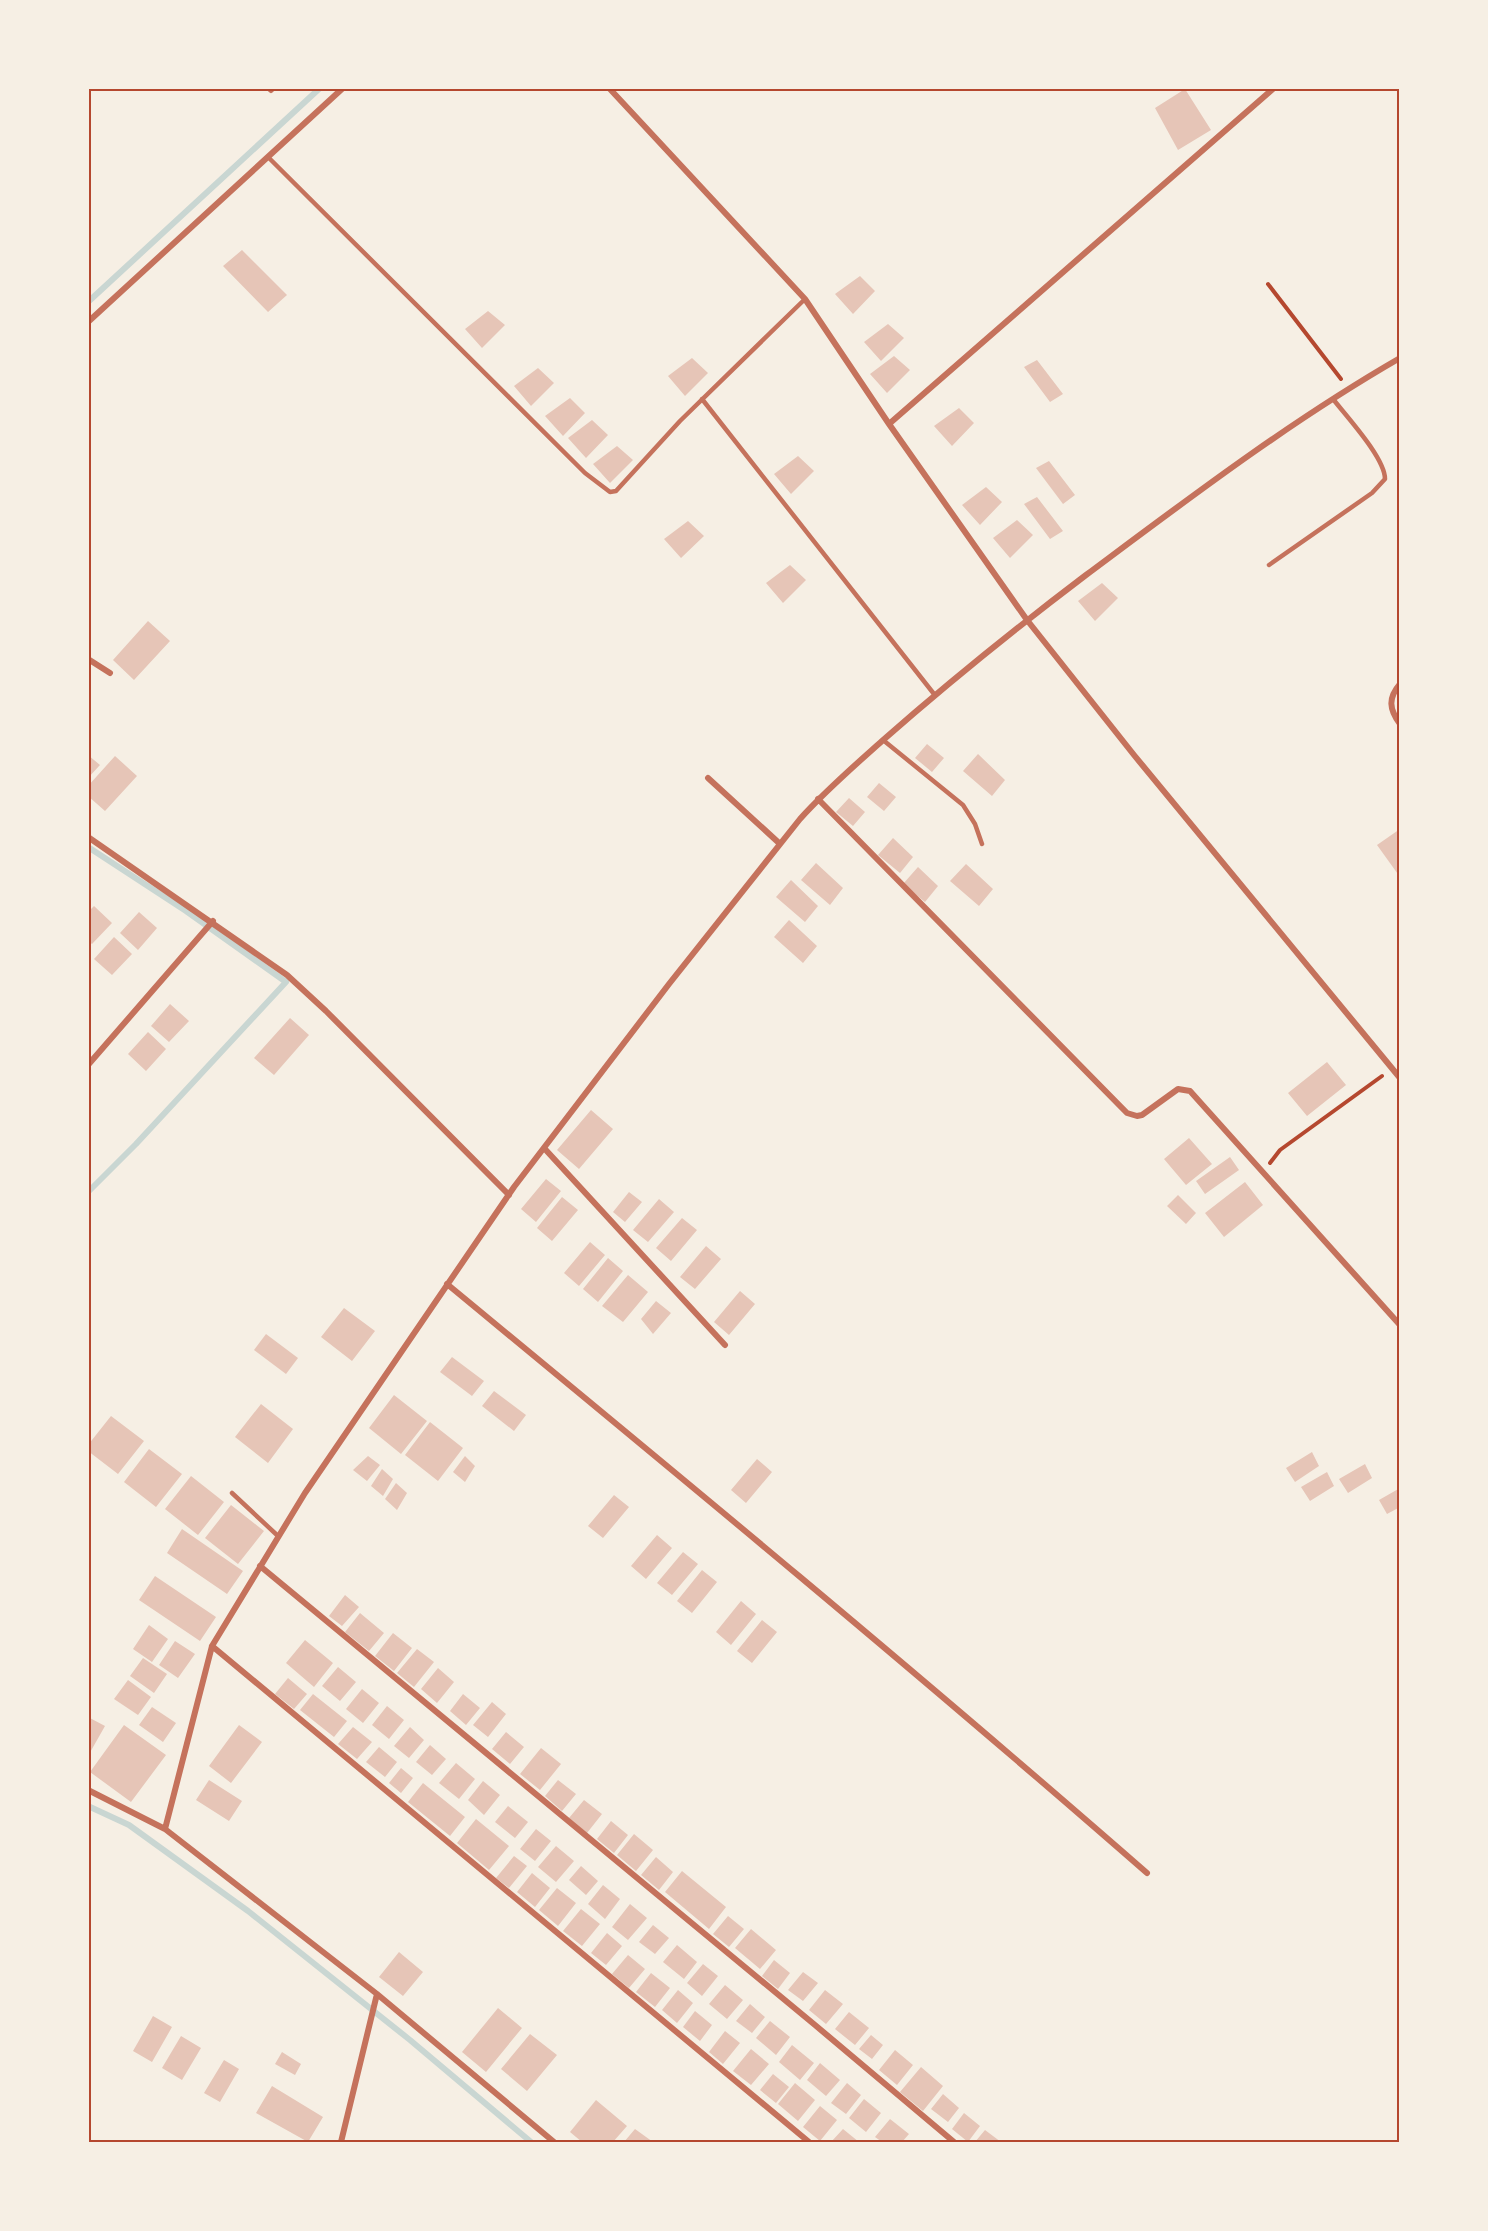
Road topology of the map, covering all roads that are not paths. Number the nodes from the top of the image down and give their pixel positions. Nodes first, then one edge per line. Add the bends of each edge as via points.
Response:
1 (343, 88) edge
2 (609, 88) edge
3 (1274, 88) edge
4 (268, 158) junction
5 (805, 299) junction
6 (88, 322) edge
7 (1400, 358) edge
8 (702, 399) junction
9 (1333, 399) junction
10 (889, 424) junction
11 (1269, 565) dead end
12 (1027, 620) junction
13 (88, 659) edge
14 (110, 674) dead end
15 (1400, 684) edge
16 (934, 694) junction
17 (1400, 724) edge
18 (883, 740) junction
19 (708, 778) dead end
20 (818, 799) junction
21 (88, 837) edge
22 (779, 843) junction
23 (982, 844) dead end
24 (213, 921) junction
25 (88, 1065) edge
26 (1400, 1078) edge
27 (544, 1148) junction
28 (509, 1195) junction
29 (447, 1284) junction
30 (1400, 1325) edge
31 (725, 1345) dead end
32 (232, 1493) dead end
33 (278, 1536) junction
34 (260, 1566) junction
35 (212, 1646) junction
36 (88, 1790) edge
37 (165, 1829) junction
38 (1147, 1873) dead end
39 (377, 1994) junction
40 (341, 2142) edge
41 (555, 2142) edge
42 (809, 2142) edge
43 (954, 2142) edge

1 - 4 street
2 - 5 street
3 - 10 street
4 - 6 street
4 - 8 lane via 606,491 616,491
5 - 8 lane
5 - 10 street
7 - 9 street
8 - 16 lane
9 - 11 lane via 1378,457 1386,479
9 - 12 street via 1199,490
10 - 12 street
12 - 16 street
12 - 26 street
13 - 14 street
15 - 17 street via 1390,701
16 - 18 street
18 - 20 street
18 - 23 lane via 963,805
19 - 22 street
20 - 22 street
20 - 30 street via 1121,1108 1137,1116 1178,1089 1186,1089 1194,1096
21 - 24 street
22 - 27 street
24 - 25 street
24 - 28 street via 318,1004
27 - 28 street
27 - 31 street
28 - 29 street
29 - 33 street
29 - 38 street via 833,1602
32 - 33 lane
33 - 34 street
34 - 35 street
34 - 43 street
35 - 37 street
35 - 42 street
36 - 37 street
37 - 39 street
39 - 40 street
39 - 41 street

